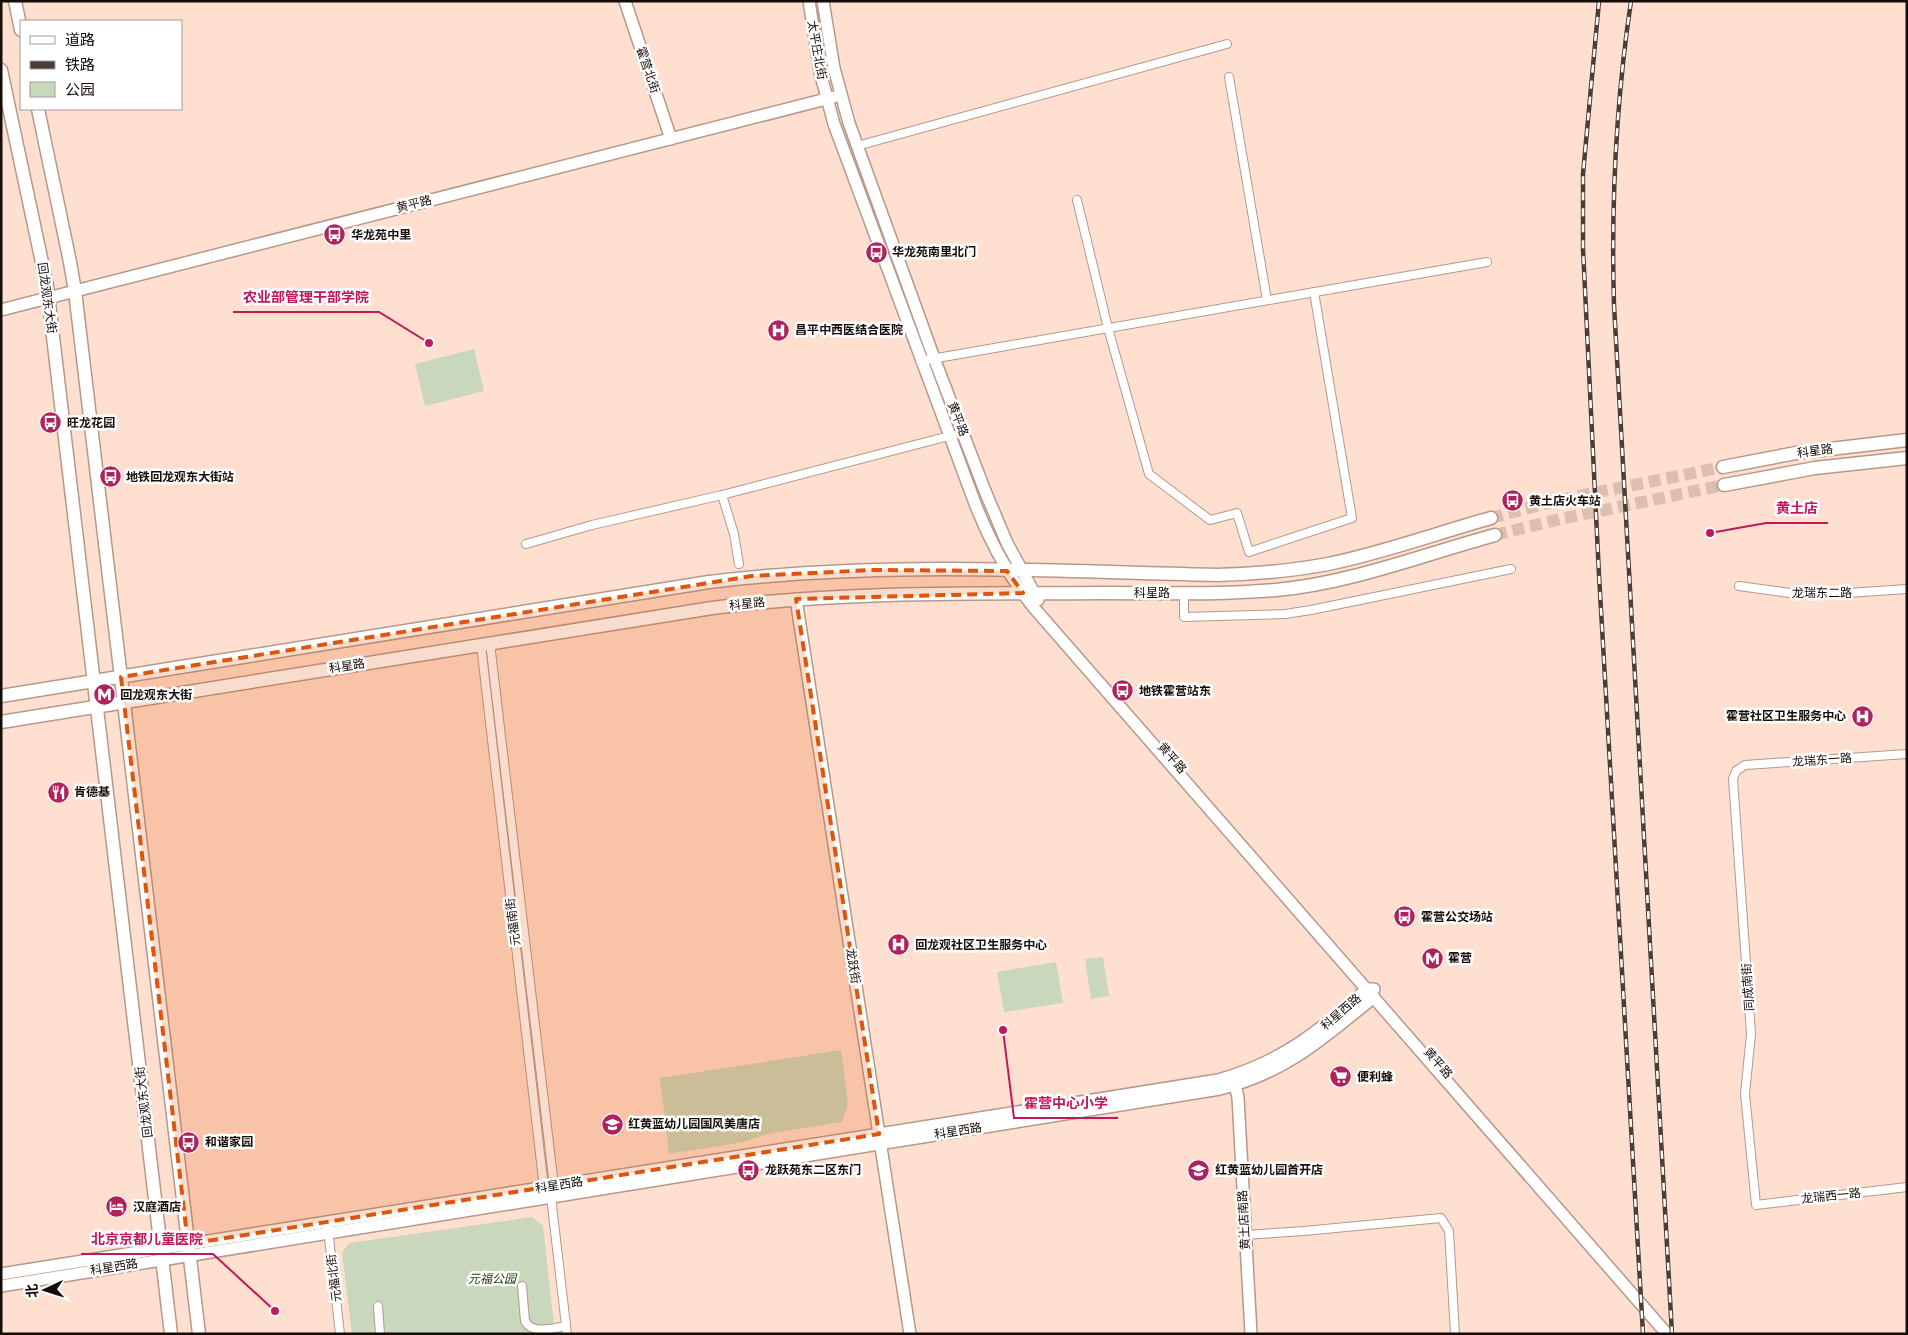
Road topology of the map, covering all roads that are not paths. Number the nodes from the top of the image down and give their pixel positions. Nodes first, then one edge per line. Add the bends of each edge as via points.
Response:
1 (15, 1) edge
2 (625, 1) edge
3 (809, 1) edge
4 (823, 1) edge
5 (20, 25) edge
6 (1227, 44) dead end
7 (1, 70) edge
8 (1229, 76) dead end
9 (840, 96) junction
10 (826, 99) junction
11 (38, 110) edge
12 (671, 139) junction
13 (857, 146) junction
14 (1077, 200) dead end
15 (1487, 262) dead end
16 (74, 291) junction
17 (1314, 292) junction
18 (48, 298) junction
19 (1267, 300) junction
20 (1, 310) edge
21 (1108, 328) junction
22 (934, 358) junction
23 (920, 361) junction
24 (963, 432) junction
25 (949, 436) junction
26 (1907, 440) edge
27 (1907, 458) edge
28 (1723, 467) tunnel mouth
29 (1724, 486) tunnel mouth
30 (722, 495) junction
31 (1491, 518) tunnel mouth
32 (1495, 536) tunnel mouth
33 (526, 544) dead end
34 (739, 564) dead end
35 (1511, 569) dead end
36 (1007, 571) junction
37 (1022, 571) junction
38 (1738, 586) dead end
39 (1907, 589) edge
40 (1028, 593) junction
41 (1184, 593) junction
42 (796, 599) junction
43 (486, 644) junction
44 (121, 677) junction
45 (93, 682) junction
46 (1, 696) edge
47 (124, 703) junction
48 (96, 707) junction
49 (1, 722) edge
50 (1907, 754) edge
51 (1738, 769) joint
52 (1371, 992) junction
53 (1234, 1080) junction
54 (880, 1139) junction
55 (1907, 1187) edge
56 (550, 1190) junction
57 (1756, 1205) joint
58 (328, 1227) junction
59 (1245, 1235) junction
60 (189, 1250) junction
61 (162, 1254) junction
62 (1, 1274) edge
63 (1, 1286) edge
64 (522, 1286) dead end
65 (378, 1306) dead end
66 (566, 1330) edge
67 (171, 1334) edge
68 (199, 1334) edge
69 (340, 1334) edge
70 (380, 1334) edge
71 (910, 1334) edge
72 (1250, 1334) edge
73 (1455, 1334) edge
74 (1667, 1334) edge
75 (1674, 1334) edge

1 - 5 main road
2 - 12 main road, 霍营北街
3 - 10 main road, 太平庄北街
4 - 9 main road, 太平庄北街
6 - 13 street
7 - 18 main road, 回龙观东大街
8 - 19 street
9 - 10 main road, 黄平路
9 - 13 main road, 黄平路
10 - 12 main road, 黄平路
10 - 23 main road, 黄平路
11 - 16 main road
12 - 16 main road, 黄平路
13 - 22 main road, 黄平路
14 - 21 street
15 - 17 street
16 - 18 main road, 黄平路
16 - 44 main road
17 - 19 street
17 - 21 street via 1352,518 1249,552 1238,513 1210,520 1149,474
18 - 20 main road, 黄平路
18 - 45 main road, 回龙观东大街
19 - 21 street
21 - 22 street
22 - 23 street
22 - 24 main road, 黄平路
23 - 25 main road, 黄平路
24 - 25 street
24 - 37 main road, 黄平路 via 992,509
25 - 30 street
25 - 36 main road, 黄平路 via 982,522
26 - 28 main road, 科星路 via 1796,453
27 - 29 main road, 科星路 via 1815,468
30 - 33 street
30 - 34 street
31 - 37 main road, 科星路 via 1357,557 1284,571 1217,574
32 - 41 main road, 科星路 via 1316,584 1266,590
35 - 41 street via 1286,614 1184,617
36 - 37 main road, 科星路
36 - 40 main road, 黄平路
36 - 44 main road, 科星路 via 872,570 752,576
37 - 40 main road, 黄平路
38 - 39 street, 龙瑞东二路 via 1819,595
40 - 41 main road, 科星路
40 - 42 main road, 科星路 via 876,594
40 - 52 main road, 黄平路
42 - 43 main road, 科星路 via 712,608
42 - 54 main road, 龙跃街
43 - 47 main road, 科星路
43 - 56 street, 元福南街
44 - 45 main road, 科星路
44 - 47 main road
45 - 46 main road, 科星路
45 - 48 main road, 回龙观东大街
47 - 48 main road, 科星路
47 - 60 main road
48 - 49 main road, 科星路
48 - 61 main road, 回龙观东大街
50 - 51 street, 龙瑞东一路 via 1748,765
51 - 57 street, 同成南街 via 1733,783 1751,1034 1745,1094
52 - 53 main road, 科星西路 via 1318,1043 1293,1060 1263,1075
52 - 74 main road, 黄平路
52 - 75 main road, 黄平路
53 - 54 main road, 科星西路 via 1200,1083
53 - 59 main road, 黄土店南路 via 1238,1097
54 - 56 main road, 科星西路
54 - 71 main road, 龙跃街
55 - 57 street, 龙瑞西一路
56 - 58 main road, 科星西路
56 - 66 street, 元福南街
58 - 60 main road, 科星西路
58 - 69 street, 元福北街
59 - 72 main road, 黄土店南路
59 - 73 street via 1441,1218 1449,1231
60 - 61 main road, 科星西路
60 - 68 main road
61 - 62 main road, 科星西路
61 - 63 main road, 科星西路
61 - 67 main road, 回龙观东大街
64 - 66 street via 527,1326
65 - 70 street

